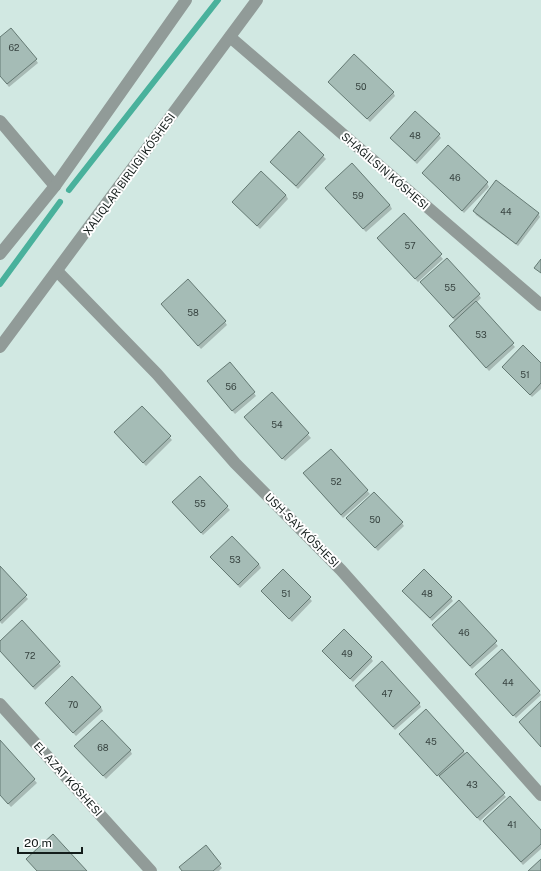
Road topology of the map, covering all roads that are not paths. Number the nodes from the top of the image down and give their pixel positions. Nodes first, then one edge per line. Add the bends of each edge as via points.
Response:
1 (186, 0) edge
2 (257, 0) edge
3 (230, 37) junction
4 (0, 121) edge
5 (55, 186) junction
6 (0, 254) edge
7 (57, 271) junction
8 (541, 305) edge
9 (0, 347) edge
10 (0, 704) edge
11 (541, 794) edge
12 (151, 871) edge

1 - 5 street
2 - 3 street
3 - 7 street
3 - 8 street
4 - 5 street
5 - 6 street
7 - 9 street
7 - 11 street, USH-SAY KÓSHESI via 157,374 235,463 341,570
10 - 12 street, EL AZAT KÓSHESI

